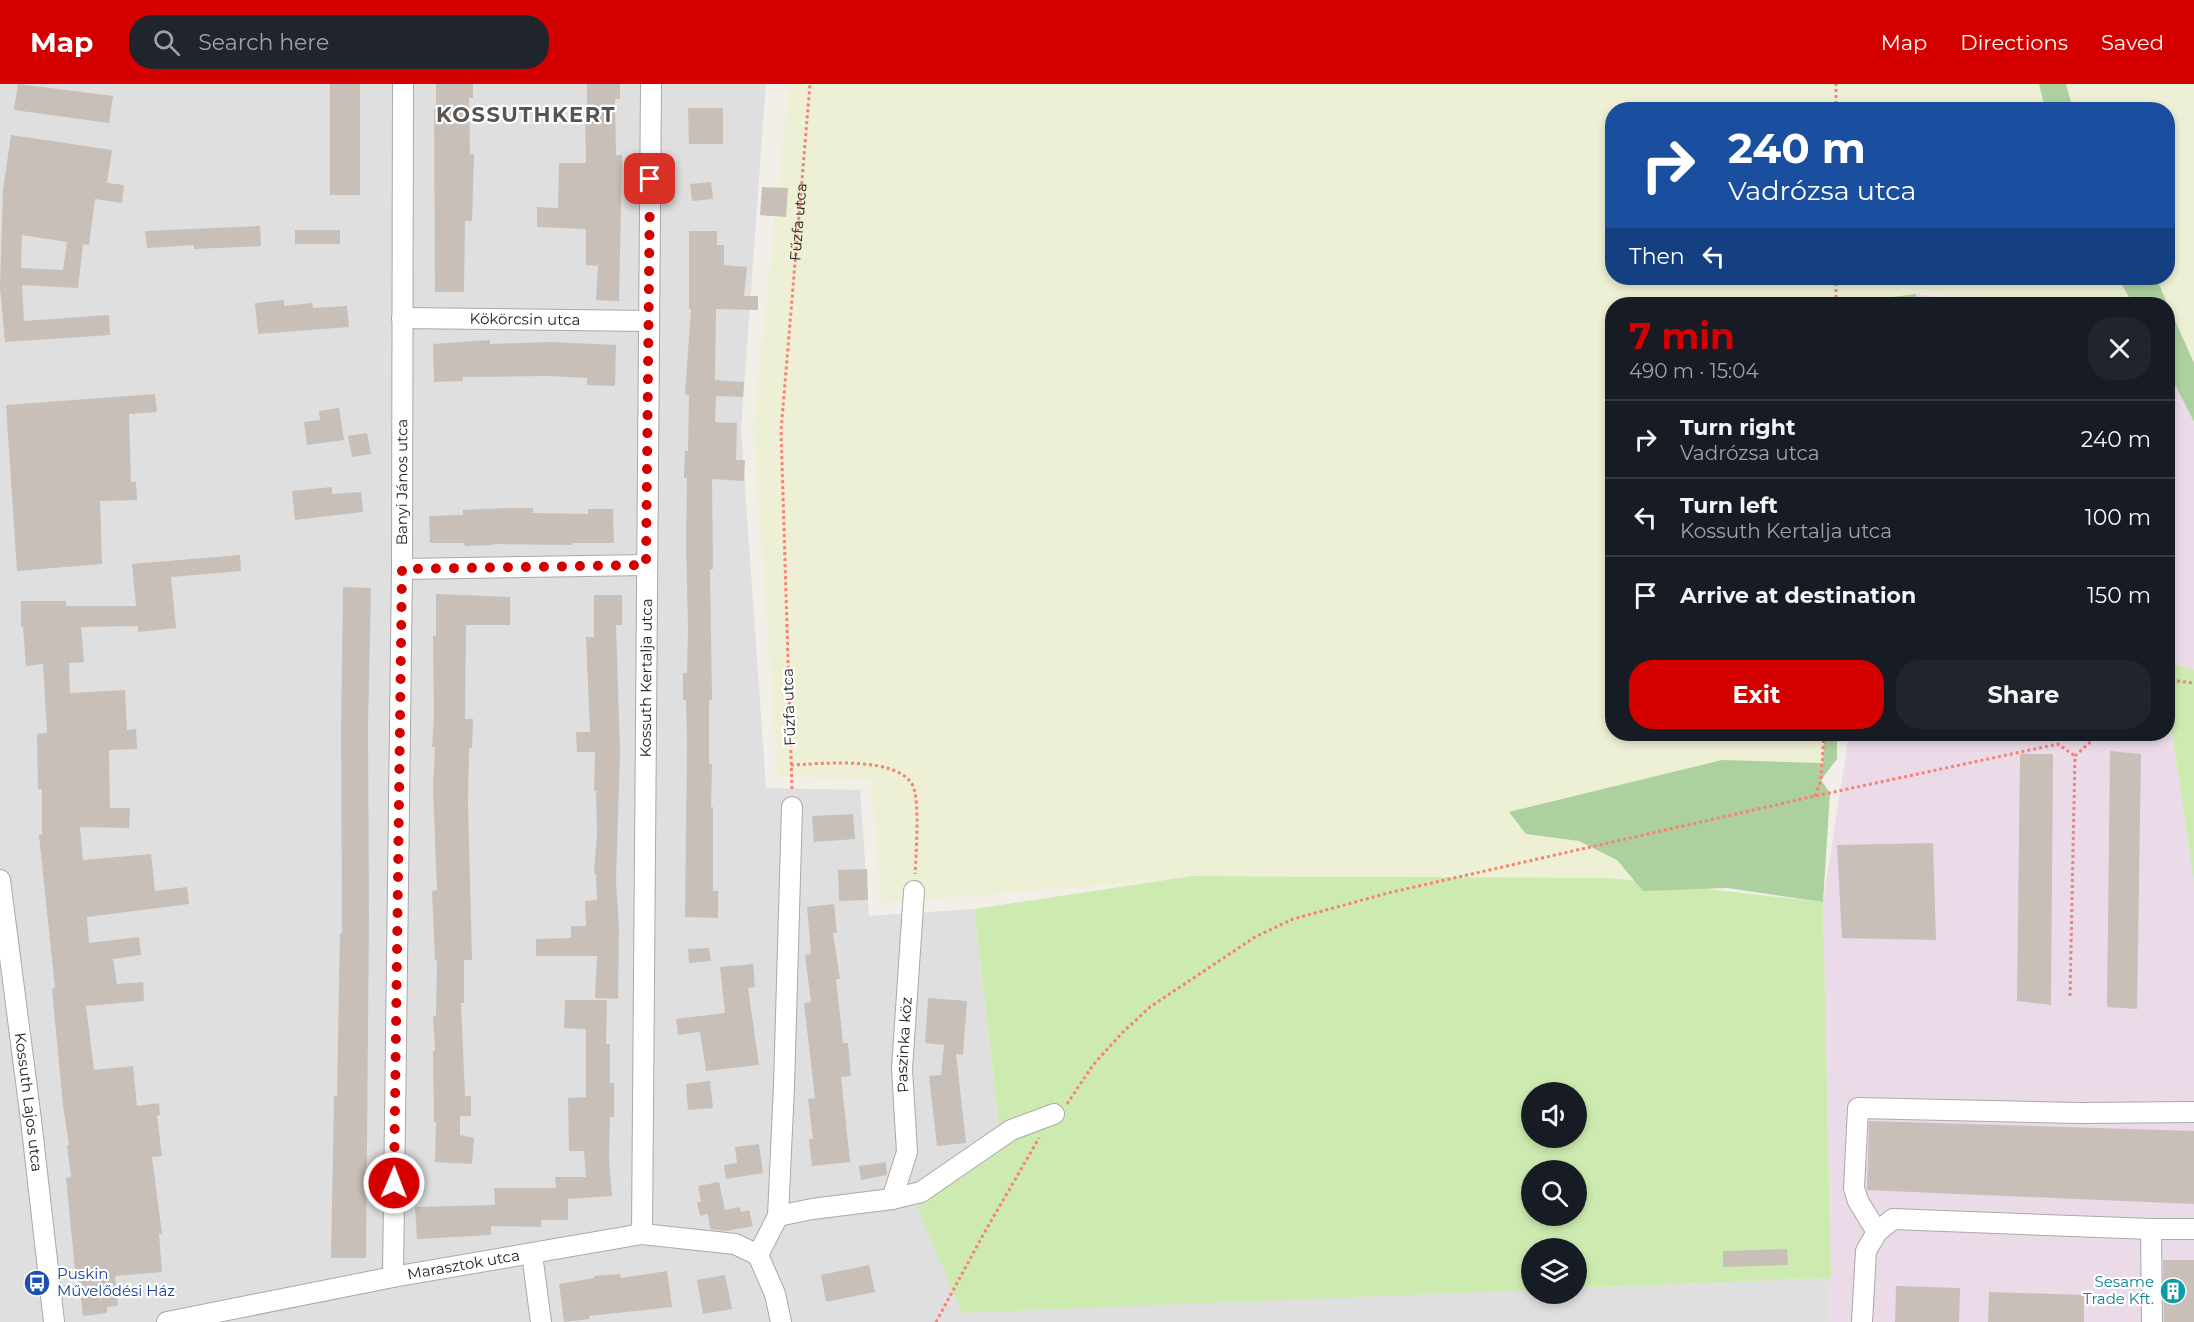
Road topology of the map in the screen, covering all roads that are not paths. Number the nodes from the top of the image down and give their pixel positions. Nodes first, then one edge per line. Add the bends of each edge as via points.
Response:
1 (404, 84) edge
2 (651, 84) edge
3 (402, 318) junction
4 (649, 321) junction
5 (646, 565) junction
6 (402, 569) junction
7 (792, 807) road end
8 (0, 880) edge
9 (914, 891) road end
10 (2194, 1112) edge
11 (1054, 1114) road end
12 (892, 1199) junction
13 (778, 1216) junction
14 (2151, 1229) junction
15 (2194, 1229) edge
16 (1876, 1232) junction
17 (642, 1234) junction
18 (532, 1254) junction
19 (759, 1255) junction
20 (393, 1277) junction
21 (54, 1322) edge
22 (168, 1322) edge
23 (541, 1322) edge
24 (781, 1322) edge
25 (1862, 1322) edge
26 (2152, 1322) edge

1 - 3 street, Banyi János utca
2 - 4 street, Kossuth Kertalja utca
3 - 4 street, Kökörcsin utca
3 - 6 street, Banyi János utca
4 - 5 street, Kossuth Kertalja utca
5 - 6 street
5 - 17 street, Kossuth Kertalja utca
6 - 20 street, Banyi János utca
7 - 13 street
8 - 21 street, Kossuth Lajos utca
9 - 12 street, Paszinka köz via 902,1069 906,1152
10 - 16 street via 1858,1108 1854,1188
11 - 12 street via 1011,1130 921,1192
12 - 13 street
13 - 19 street
14 - 15 street
14 - 16 street via 1893,1219
14 - 26 street
16 - 25 street via 1866,1251
17 - 18 street, Marasztok utca
17 - 19 street, Marasztok utca via 735,1244
18 - 20 street, Marasztok utca
18 - 23 street
19 - 24 street via 775,1294
20 - 22 street, Marasztok utca

